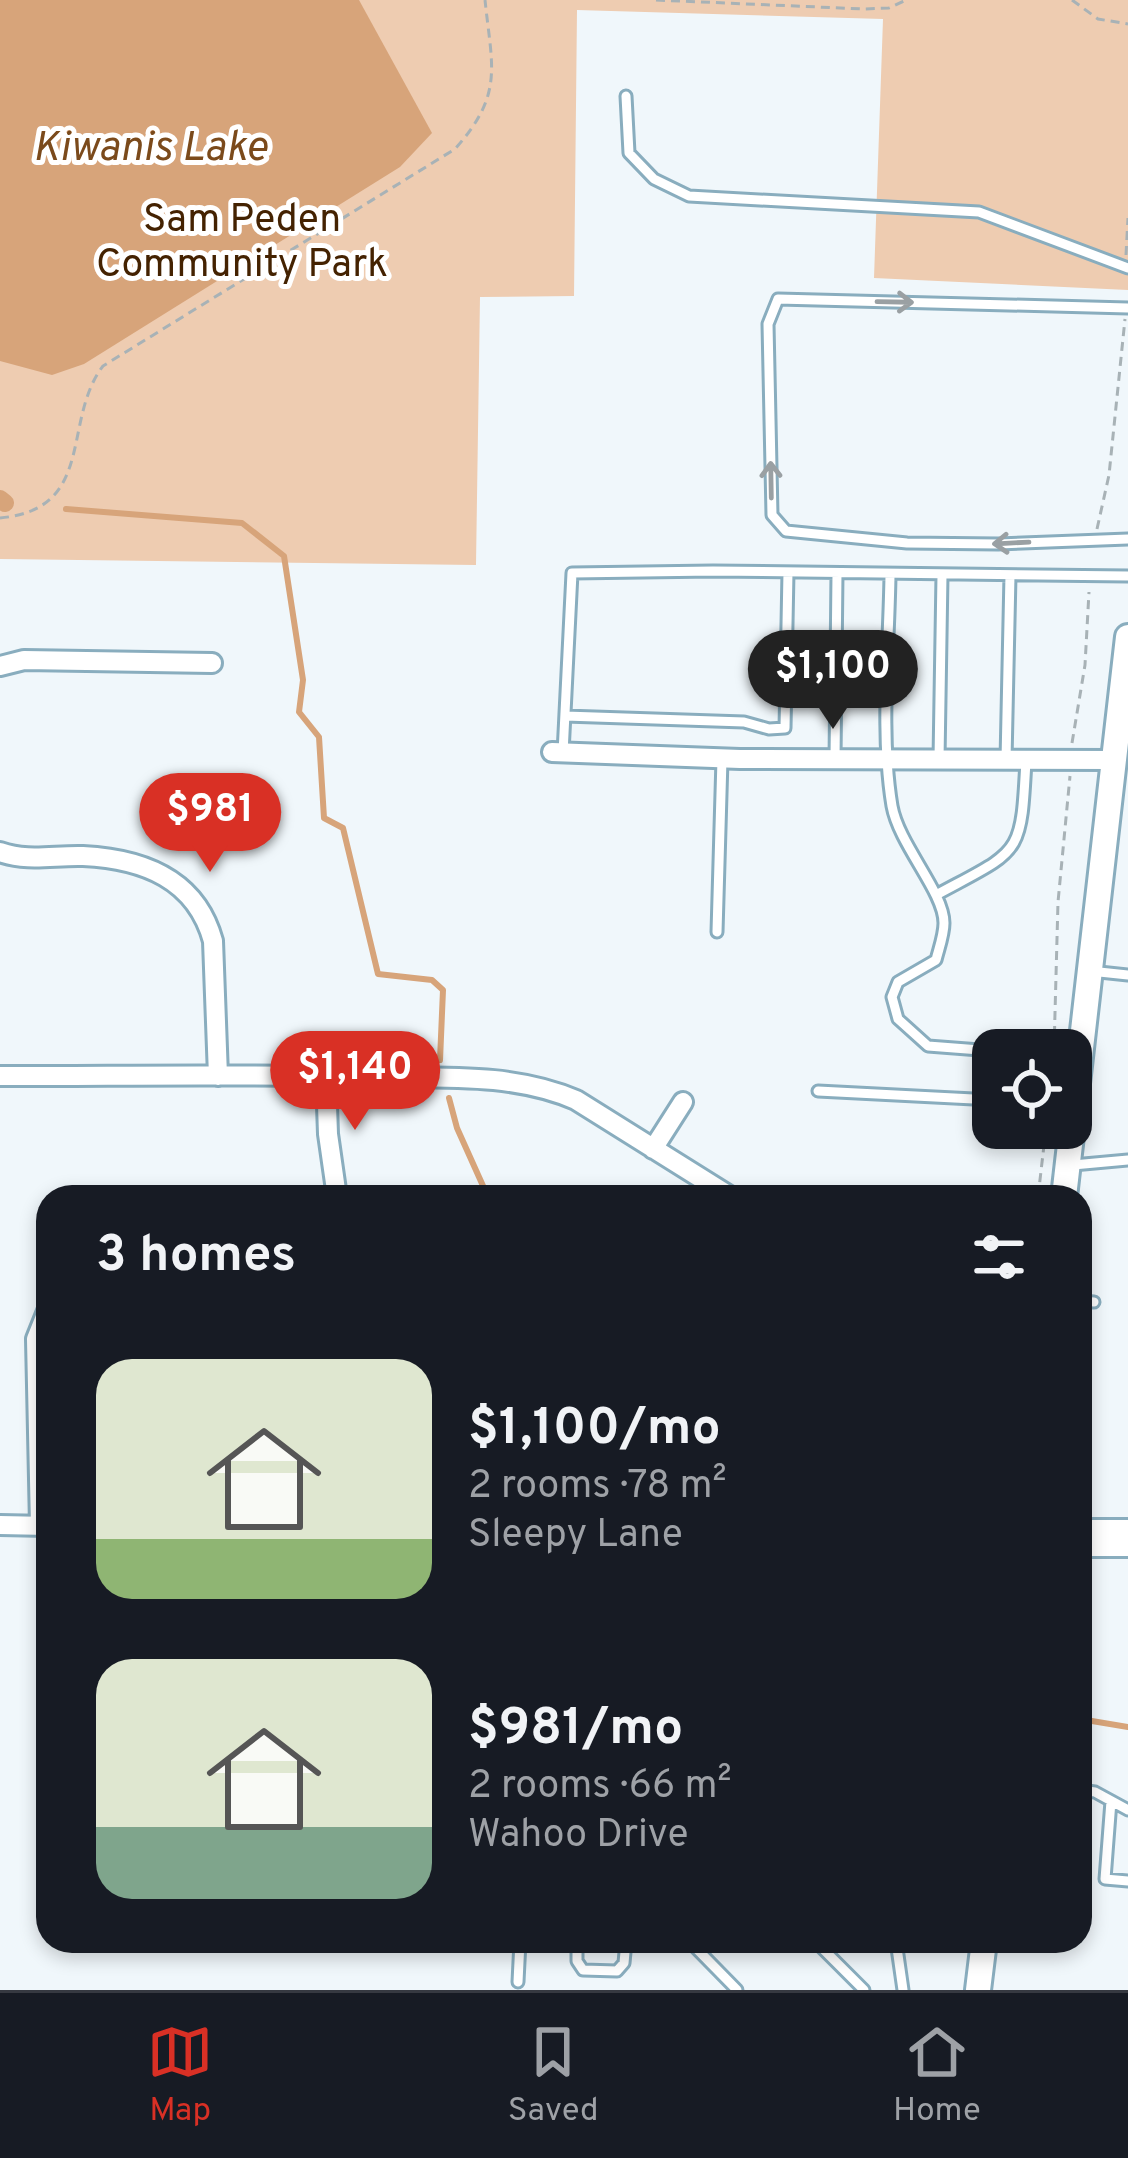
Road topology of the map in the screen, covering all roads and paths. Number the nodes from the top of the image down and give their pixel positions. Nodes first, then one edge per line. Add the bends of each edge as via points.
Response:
1 (485, 0) edge
2 (656, 0) edge
3 (906, 0) edge
4 (1072, 0) edge
5 (1128, 24) edge
6 (626, 96) dead end
7 (1128, 218) edge
8 (1127, 268) edge
9 (1127, 308) edge
10 (0, 518) edge
11 (1095, 538) junction
12 (1128, 539) edge
13 (788, 572) junction
14 (838, 573) junction
15 (890, 574) junction
16 (943, 575) junction
17 (1010, 575) junction
18 (1090, 575) junction
19 (1128, 576) edge
20 (1128, 637) edge
21 (212, 663) dead end
22 (0, 666) edge
23 (565, 716) junction
24 (557, 753) joint
25 (722, 759) junction
26 (835, 759) junction
27 (939, 759) junction
28 (889, 760) junction
29 (1016, 760) junction
30 (1071, 760) junction
31 (1121, 762) edge
32 (0, 852) edge
33 (936, 895) junction
34 (717, 932) dead end
35 (1090, 971) junction
36 (1128, 974) edge
37 (1055, 1029) edge
38 (1081, 1029) edge
39 (972, 1049) edge
40 (0, 1076) edge
41 (218, 1076) junction
42 (326, 1076) junction
43 (818, 1091) dead end
44 (972, 1099) edge
45 (683, 1102) dead end
46 (653, 1149) junction
47 (1044, 1149) edge
48 (1069, 1149) edge
49 (1128, 1160) edge
50 (1068, 1165) junction
51 (335, 1185) edge
52 (707, 1185) edge
53 (1039, 1185) edge
54 (1066, 1185) edge
55 (0, 1525) edge
56 (36, 1525) edge
57 (1092, 1529) edge
58 (1128, 1529) edge
59 (1092, 1546) edge
60 (1128, 1546) edge
61 (1092, 1792) edge
62 (1111, 1801) junction
63 (1128, 1810) edge
64 (1128, 1881) edge
65 (519, 1953) edge
66 (577, 1953) edge
67 (625, 1953) edge
68 (701, 1953) edge
69 (827, 1953) edge
70 (898, 1953) edge
71 (983, 1953) edge
72 (518, 1982) dead end
73 (737, 1990) edge
74 (864, 1990) edge
75 (903, 1990) edge
76 (978, 1990) edge

1 - 10 path via 491,95 455,149 103,366 88,386 72,470 47,504
2 - 3 path via 865,9
4 - 5 path via 1098,20
6 - 8 lane via 629,153 688,196 980,212
7 - 8 path
9 - 11 path
11 -> 9 lane via 907,543 786,531 772,515 768,324 778,299
11 - 12 lane
13 - 14 lane
13 - 23 lane via 572,573
13 - 23 lane via 785,728
14 - 15 lane
14 - 26 lane
15 - 16 lane
15 - 28 lane
16 - 17 lane
16 - 27 lane
17 - 18 lane
17 - 29 lane
18 - 19 lane
18 - 30 path
20 - 31 main road
21 - 22 street
23 - 24 lane
24 - 25 street
25 - 26 street
25 - 34 lane
26 - 28 street
27 - 28 street
27 - 29 street
28 - 33 lane via 892,810
29 - 30 street
29 - 33 lane via 1022,827 1013,850
30 - 31 street
30 - 37 path
31 - 35 main road
32 - 41 street via 139,864 189,892 213,941
33 - 39 lane via 944,922 936,960 898,982 892,997 898,1019 928,1046
35 - 36 lane
35 - 38 main road
40 - 41 street
41 - 42 street
42 - 46 street via 532,1085 596,1111
42 - 51 street
43 - 44 lane
45 - 46 street
46 - 52 street
47 - 53 path
48 - 50 main road
49 - 50 lane
50 - 54 main road
55 - 56 street
57 - 58 street
59 - 60 street
61 - 62 lane
62 - 63 lane
62 - 64 lane via 1105,1879
65 - 72 lane
66 - 67 lane via 584,1970 616,1971
68 - 73 lane
69 - 74 lane
70 - 75 lane
71 - 76 main road

